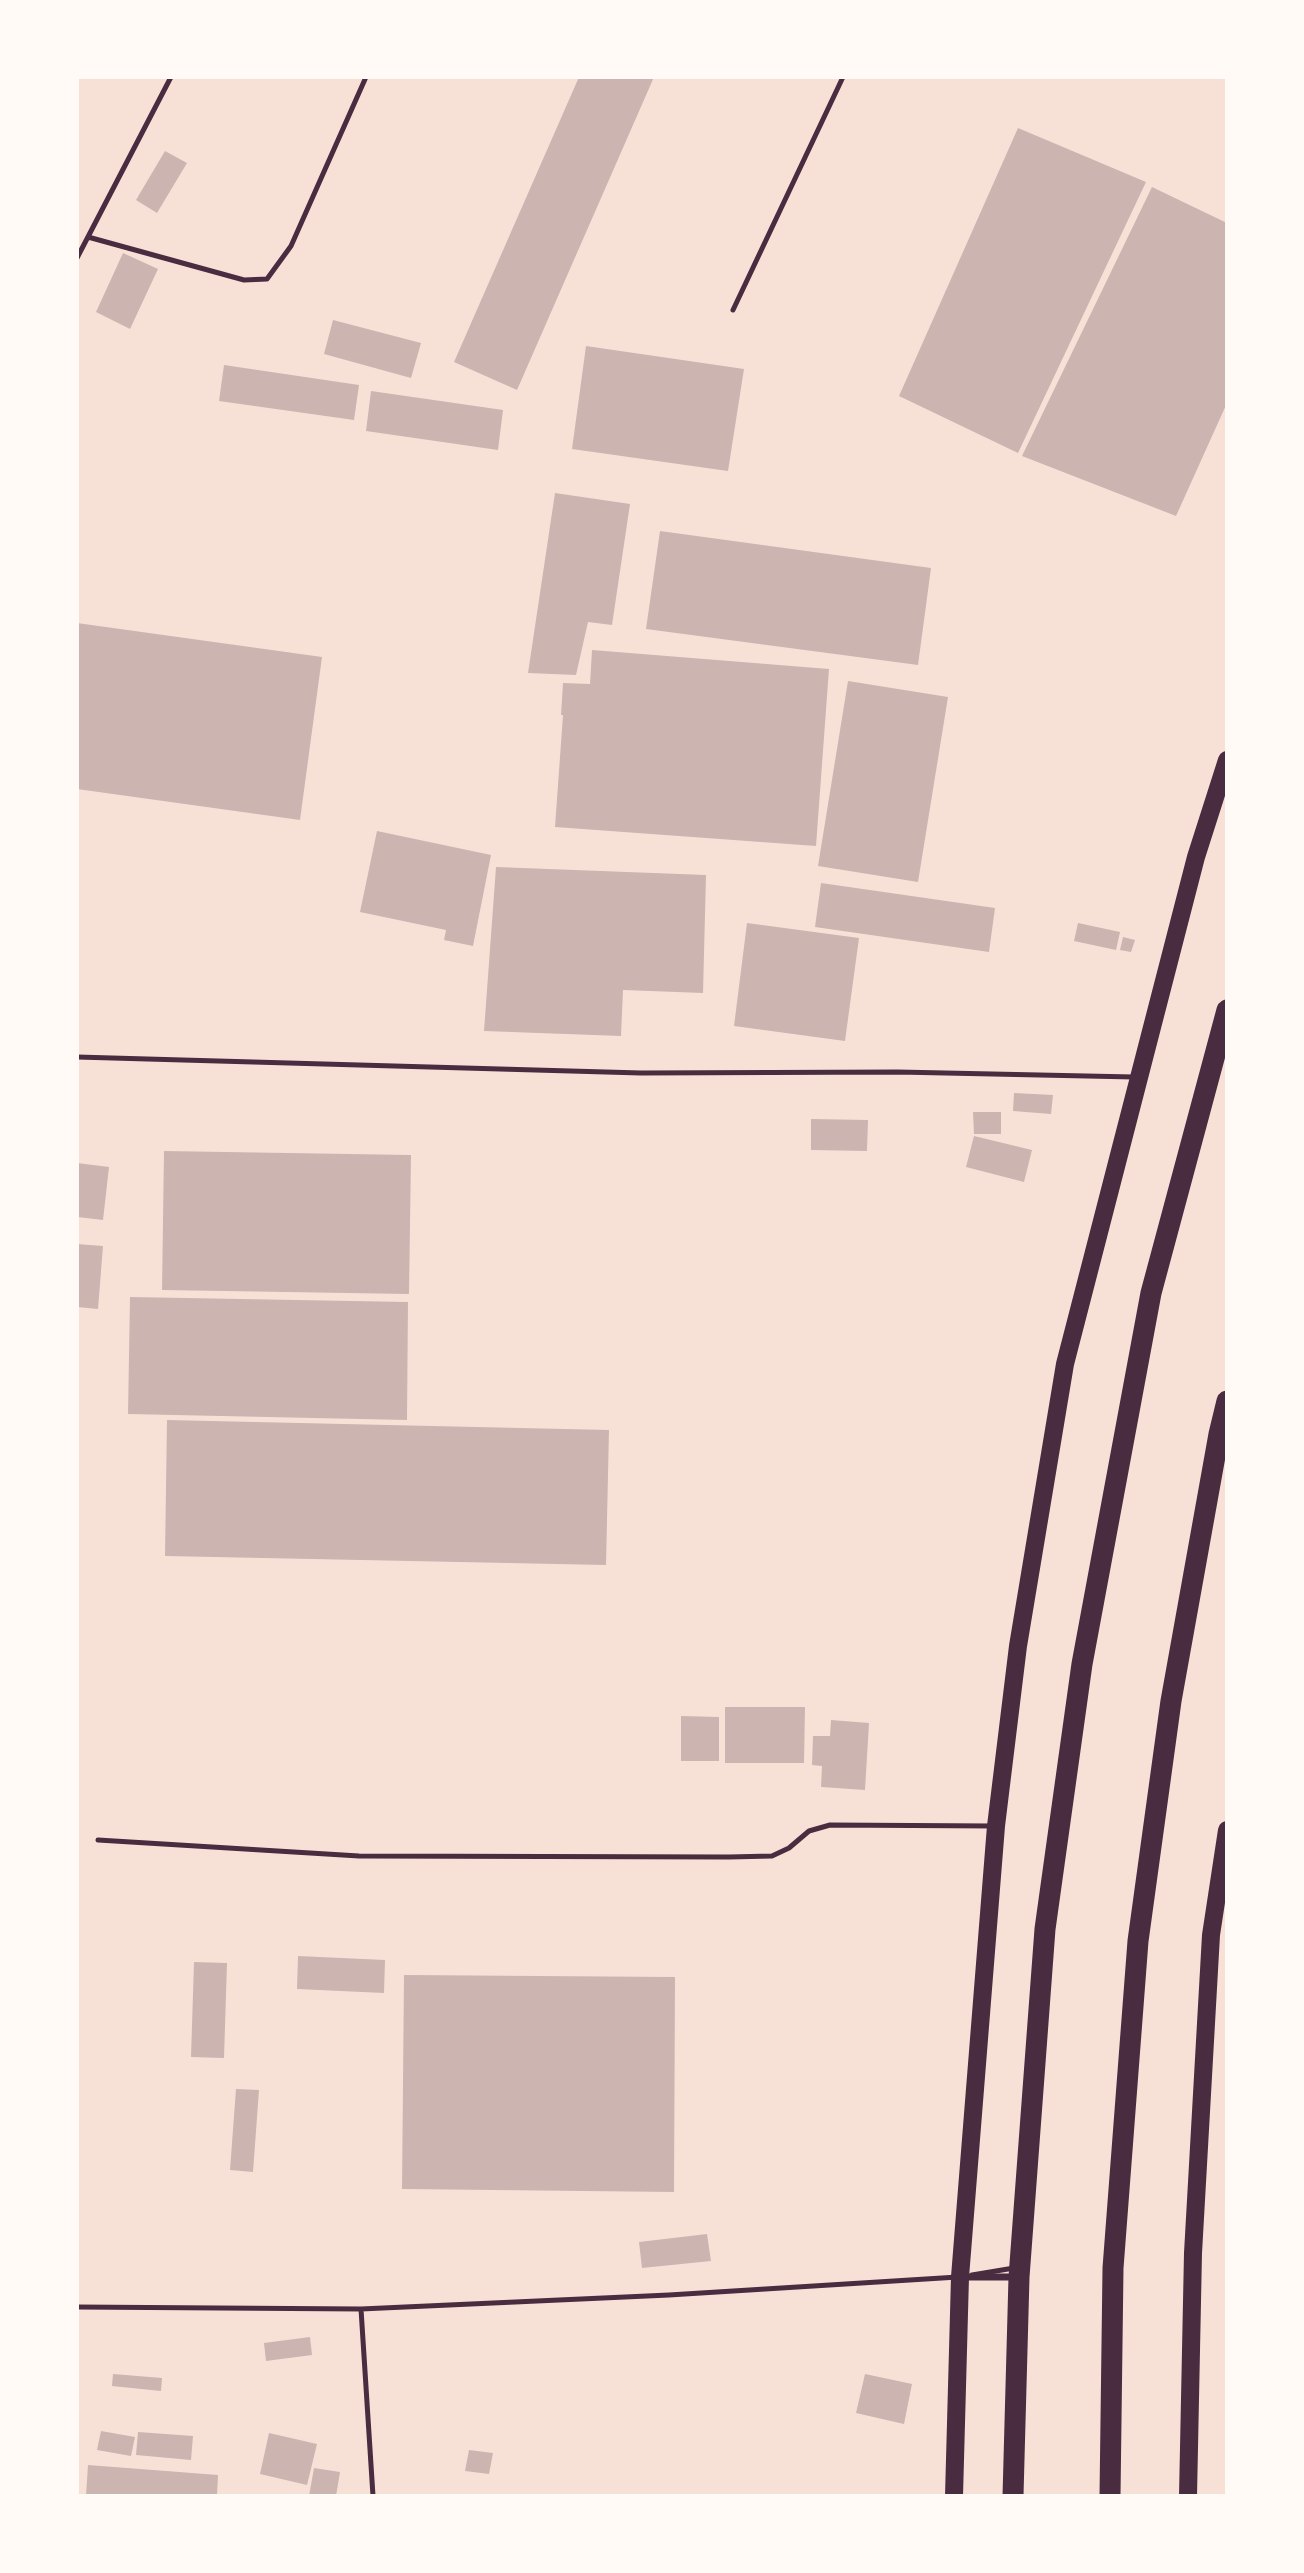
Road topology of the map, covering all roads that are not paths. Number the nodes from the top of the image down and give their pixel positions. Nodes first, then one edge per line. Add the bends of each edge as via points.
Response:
1 (171, 77) edge
2 (366, 77) edge
3 (843, 77) edge
4 (88, 237) junction
5 (77, 258) edge
6 (733, 310) dead end
7 (1227, 760) edge
8 (1227, 1010) edge
9 (77, 1057) edge
10 (1141, 1077) junction
11 (1227, 1401) edge
12 (996, 1826) junction
13 (1227, 1830) edge
14 (98, 1840) dead end
15 (1019, 2272) junction
16 (960, 2277) junction
17 (77, 2307) edge
18 (361, 2309) junction
19 (373, 2496) edge
20 (954, 2496) edge
21 (1013, 2496) edge
22 (1110, 2496) edge
23 (1188, 2496) edge

1 - 4 lane
2 - 4 lane via 291,246 267,279 244,281
3 - 6 lane
4 - 5 lane
7 - 10 main road via 1196,857
8 - 15 highway via 1151,1293 1082,1664 1045,1929
9 - 10 lane via 641,1073
10 - 12 main road via 1065,1364 1018,1646
11 - 22 highway via 1171,1701 1138,1941 1112,2268
12 - 14 lane via 830,1825 808,1831 772,1856 729,1857 359,1856
12 - 16 main road
13 - 23 main road via 1211,1935 1193,2253
15 - 16 street
15 - 21 highway
16 - 18 lane
16 - 20 main road
17 - 18 lane
18 - 19 lane

